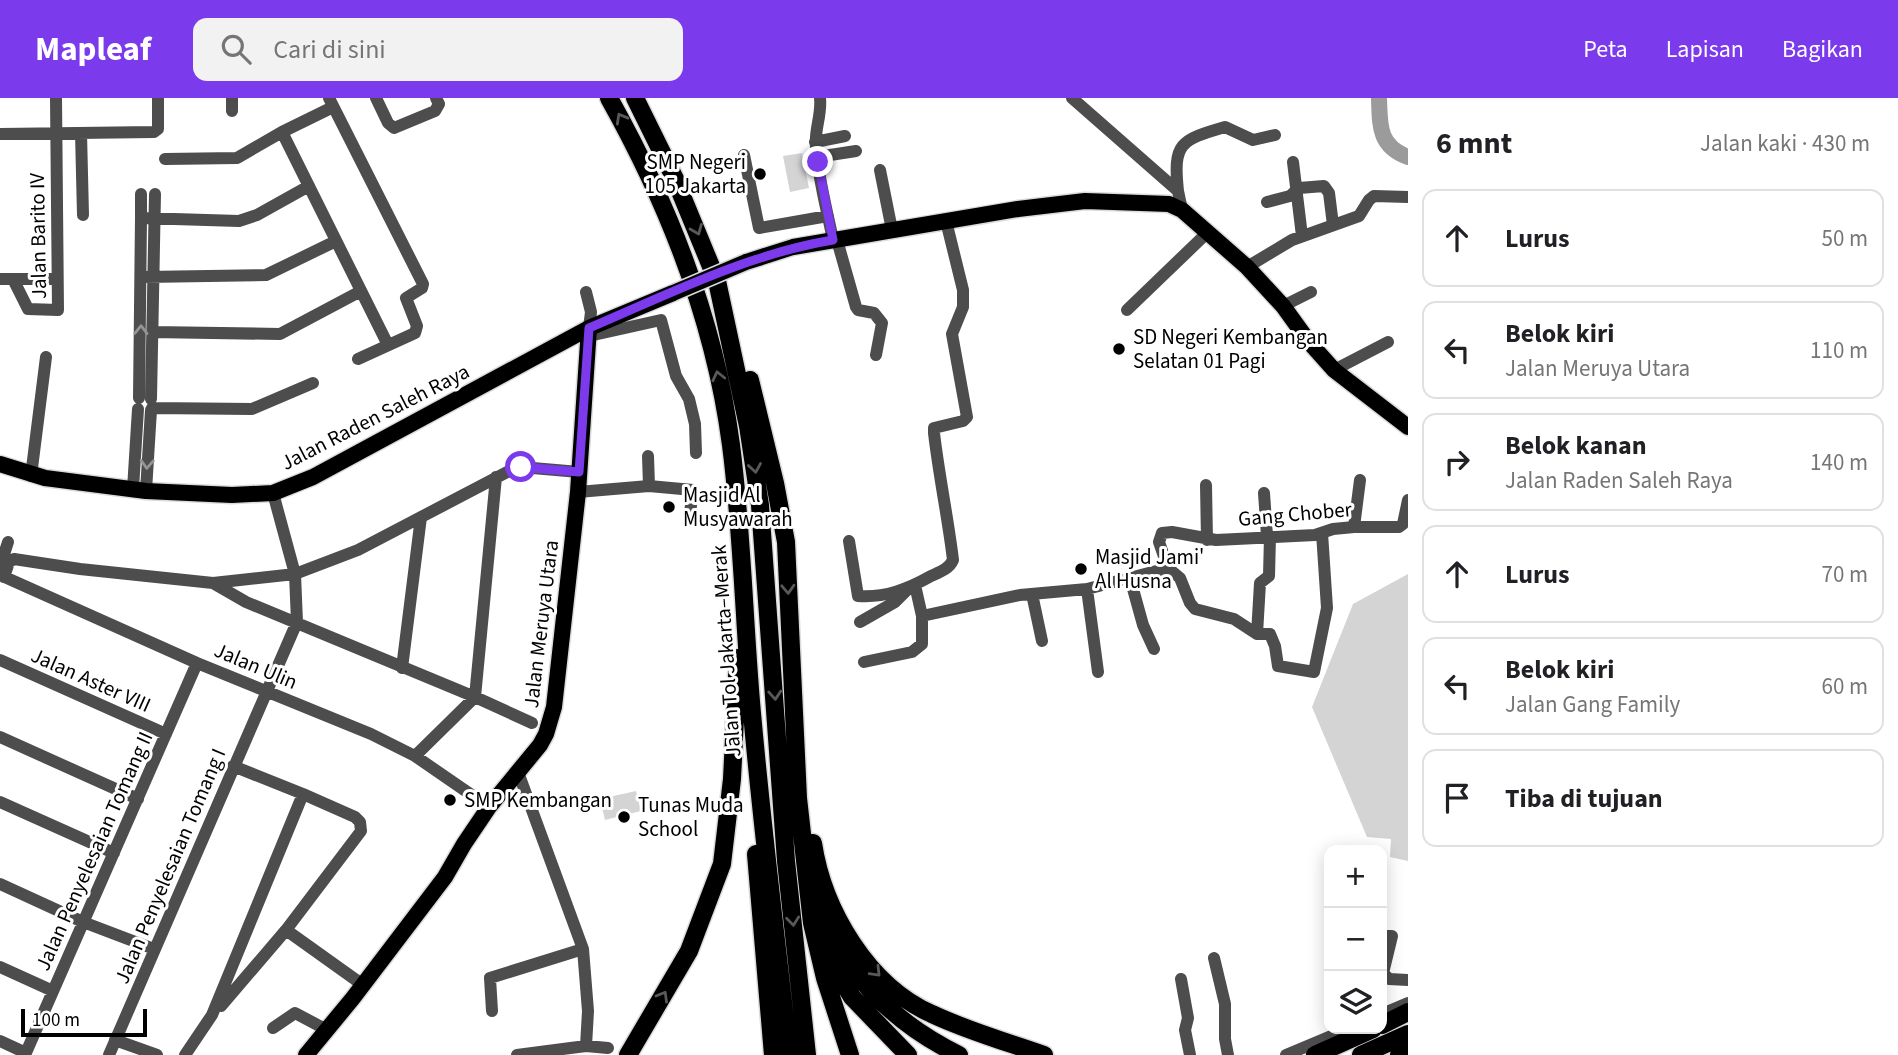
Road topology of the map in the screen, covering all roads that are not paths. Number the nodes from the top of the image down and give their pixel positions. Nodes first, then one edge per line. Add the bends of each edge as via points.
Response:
1 (56, 98) edge
2 (158, 98) edge
3 (376, 98) edge
4 (436, 98) edge
5 (609, 98) edge
6 (635, 98) edge
7 (820, 98) edge
8 (1072, 98) edge
9 (331, 103) edge
10 (282, 132) junction
11 (81, 133) junction
12 (0, 134) edge
13 (57, 134) junction
14 (1275, 135) dead end
15 (845, 136) dead end
16 (816, 142) junction
17 (856, 151) dead end
18 (744, 155) dead end
19 (817, 157) junction
20 (165, 159) dead end
21 (1293, 162) dead end
22 (880, 170) dead end
23 (309, 186) junction
24 (1296, 190) junction
25 (148, 194) dead end
26 (1408, 197) edge
27 (1172, 202) junction
28 (1267, 202) dead end
29 (83, 215) dead end
30 (828, 216) junction
31 (148, 218) junction
32 (946, 221) junction
33 (1333, 226) junction
34 (892, 230) junction
35 (1208, 232) junction
36 (1302, 236) junction
37 (835, 240) junction
38 (336, 241) junction
39 (1247, 267) junction
40 (147, 277) junction
41 (6, 279) edge
42 (57, 279) junction
43 (717, 281) junction
44 (361, 291) junction
45 (586, 292) dead end
46 (1311, 292) dead end
47 (1283, 306) junction
48 (1127, 310) dead end
49 (152, 332) junction
50 (589, 332) junction
51 (1388, 342) dead end
52 (388, 345) junction
53 (876, 355) dead end
54 (46, 357) dead end
55 (358, 359) dead end
56 (1334, 370) junction
57 (313, 383) dead end
58 (147, 404) junction
59 (1408, 428) edge
60 (696, 453) dead end
61 (648, 456) dead end
62 (0, 464) edge
63 (579, 472) junction
64 (31, 475) junction
65 (496, 477) junction
66 (1360, 480) dead end
67 (1206, 485) dead end
68 (649, 486) junction
69 (140, 490) junction
70 (578, 492) junction
71 (273, 493) junction
72 (1264, 493) dead end
73 (1408, 500) edge
74 (690, 513) dead end
75 (421, 517) junction
76 (1354, 527) junction
77 (1322, 533) junction
78 (1268, 536) junction
79 (1207, 540) junction
80 (849, 541) dead end
81 (8, 542) dead end
82 (1168, 568) junction
83 (1, 573) edge
84 (295, 574) junction
85 (1130, 578) junction
86 (213, 583) junction
87 (912, 587) junction
88 (1087, 589) junction
89 (1032, 594) junction
90 (743, 597) junction
91 (922, 616) junction
92 (297, 622) junction
93 (860, 622) dead end
94 (1257, 634) junction
95 (1042, 641) dead end
96 (1154, 649) dead end
97 (0, 660) edge
98 (864, 662) dead end
99 (197, 663) junction
100 (402, 668) junction
101 (1098, 672) dead end
102 (266, 692) junction
103 (475, 696) junction
104 (532, 723) dead end
105 (753, 724) junction
106 (166, 734) junction
107 (0, 737) edge
108 (795, 750) junction
109 (415, 756) junction
110 (233, 766) junction
111 (518, 772) junction
112 (303, 794) junction
113 (138, 799) junction
114 (0, 802) edge
115 (489, 807) junction
116 (114, 853) junction
117 (806, 872) junction
118 (0, 884) edge
119 (83, 922) junction
120 (813, 923) junction
121 (286, 930) junction
122 (1387, 936) edge
123 (154, 949) junction
124 (583, 949) junction
125 (1387, 957) edge
126 (1214, 958) dead end
127 (0, 967) edge
128 (1383, 971) edge
129 (1181, 979) dead end
130 (1408, 980) edge
131 (363, 985) junction
132 (53, 991) junction
133 (1408, 1003) edge
134 (492, 1011) dead end
135 (1387, 1012) edge
136 (1408, 1012) edge
137 (212, 1015) junction
138 (1387, 1022) edge
139 (273, 1028) dead end
140 (327, 1030) junction
141 (1337, 1034) edge
142 (1362, 1034) edge
143 (116, 1040) junction
144 (0, 1041) edge
145 (1403, 1045) edge
146 (586, 1046) junction
147 (608, 1048) dead end
148 (25, 1054) edge
149 (109, 1055) edge
150 (158, 1055) edge
151 (185, 1055) edge
152 (306, 1055) edge
153 (517, 1055) edge
154 (628, 1055) edge
155 (773, 1055) edge
156 (789, 1055) edge
157 (807, 1055) edge
158 (850, 1055) edge
159 (908, 1055) edge
160 (959, 1055) edge
161 (1044, 1055) edge
162 (1190, 1055) edge
163 (1228, 1055) edge
164 (1286, 1055) edge
165 (1315, 1055) edge
166 (1362, 1055) edge

1 - 13 street, Jalan Barito IV
2 - 11 street via 157,131
3 - 4 street via 394,128 436,111
90 -> 5 highway, Jalan Tol Jakarta–Merak via 731,442 697,293
6 -> 43 highway
7 - 16 street
8 - 27 street
9 - 10 street
9 - 52 street via 423,284 405,298 416,331
10 - 20 street via 233,159
10 - 23 street
11 - 13 street
11 - 29 street
12 - 13 street
13 - 42 street, Jalan Barito IV
14 - 27 street via 1253,140 1225,127 1185,141 1175,163
15 - 16 street
16 - 19 street
17 - 19 street
18 - 30 street via 759,228
19 - 30 street
21 - 24 street
22 - 34 street
23 - 31 street via 239,221
23 - 38 street
24 - 28 street
24 - 33 street via 1319,185 1327,188
24 - 36 street
25 - 31 street
26 - 33 street via 1374,196 1359,216
27 - 32 main road, Jalan Raden Saleh Raya via 1085,201
27 - 35 main road
30 - 37 street
31 - 40 street
32 - 34 main road, Jalan Raden Saleh Raya
32 - 87 street via 963,290 963,307 953,334 967,417 934,428 953,560
33 - 36 street
34 - 37 main road, Jalan Raden Saleh Raya
35 - 39 main road
35 - 48 street
36 - 39 street
37 - 50 main road, Jalan Raden Saleh Raya, bridge via 747,262
37 - 53 street via 857,308 874,313 882,323
38 - 40 street via 266,275
38 - 44 street
39 - 47 main road
40 - 49 street
58 -> 40 street
41 - 42 street
41 - 42 street, Jalan Barito IV via 28,309 56,311
43 -> 108 highway via 742,349 786,542
43 -> 157 highway via 760,505 786,861
44 - 49 street via 280,334
44 - 52 street
45 - 50 street
46 - 47 street
47 - 56 main road
49 - 58 street
50 - 60 street via 661,320 676,376 689,399
50 - 63 main road, Jalan Meruya Utara
50 - 71 main road, Jalan Raden Saleh Raya via 313,477
51 - 56 street
52 - 55 street
54 - 64 street
56 - 59 main road
57 - 58 street via 252,409
58 - 69 street
61 - 68 street
62 - 64 main road, Jalan Raden Saleh Raya
63 - 65 street via 521,467
63 - 70 main road, Jalan Meruya Utara
64 - 69 main road, Jalan Raden Saleh Raya
65 - 75 street
65 - 103 street
66 - 76 street
67 - 79 street
68 - 70 street
68 - 74 street via 693,490
69 - 71 main road, Jalan Raden Saleh Raya
70 - 111 main road, Jalan Meruya Utara via 554,707 546,734
71 - 84 street
72 - 78 street
73 - 76 street, Gang Chober via 1401,526
75 - 84 street via 358,550
75 - 100 street
76 - 77 street, Gang Chober
77 - 78 street, Gang Chober
77 - 94 street via 1327,608 1314,672 1278,666 1272,636
78 - 79 street, Gang Chober
78 - 94 street via 1269,576 1260,583
79 - 82 street, Gang Chober via 1162,533 1159,542
80 - 87 street via 858,596 886,595
81 - 83 street
82 - 85 street
82 - 94 street via 1180,578 1195,609 1234,619
83 - 86 street via 15,559
83 - 99 street, Jalan Ulin
84 - 86 street
84 - 92 street
85 - 88 street
85 - 96 street
86 - 92 street
87 - 91 street
87 - 93 street
88 - 89 street
88 - 101 street
89 - 91 street
89 - 95 street
90 - 105 highway, Jalan Tol Jakarta–Merak
154 -> 90 highway via 689,951 722,864
91 - 98 street via 924,637 919,647
92 - 100 street
92 - 102 street, Jalan Penyelesaian Tomang I
97 - 106 street, Jalan Aster VIII
99 - 102 street, Jalan Ulin
99 - 106 street, Jalan Penyelesaian Tomang II
100 - 103 street
102 - 109 street, Jalan Ulin
102 - 110 street, Jalan Penyelesaian Tomang I
103 - 104 street
103 - 109 street
105 - 155 highway via 757,873
105 - 156 highway, Jalan Tol Jakarta–Merak
106 - 113 street, Jalan Penyelesaian Tomang II
107 - 113 street
108 - 117 highway
108 -> 161 highway via 821,881 867,963 909,1001 931,1014
109 - 115 street, Jalan Ulin
110 - 112 street
110 - 123 street, Jalan Penyelesaian Tomang I
111 - 115 main road, Jalan Meruya Utara
111 - 124 street
112 - 121 street via 355,817 361,831
112 - 137 street
113 - 116 street, Jalan Penyelesaian Tomang II
114 - 116 street
115 - 131 main road, Jalan Meruya Utara via 445,877
116 - 119 street, Jalan Penyelesaian Tomang II
117 - 120 highway
117 - 160 highway via 826,926 853,972 900,1019
118 - 119 street
119 - 123 street
119 - 132 street, Jalan Penyelesaian Tomang II
120 - 158 highway
120 - 159 highway via 828,959 852,997
121 - 131 street
121 - 137 street
122 - 125 street via 1392,936
123 - 143 street, Jalan Penyelesaian Tomang I
124 - 134 street via 490,979
124 - 146 street
126 - 163 street
127 - 132 street
128 - 130 street via 1389,978
129 - 162 street
131 - 140 main road, Jalan Meruya Utara
132 - 148 street, Jalan Penyelesaian Tomang II
133 - 135 street
136 - 138 highway
137 - 151 street
139 - 140 street via 295,1013
140 - 152 main road, Jalan Meruya Utara
141 - 164 street
142 - 165 highway
143 - 149 street, Jalan Penyelesaian Tomang I
143 - 150 street
144 - 148 street
145 - 166 highway
146 - 147 street
146 - 153 street

